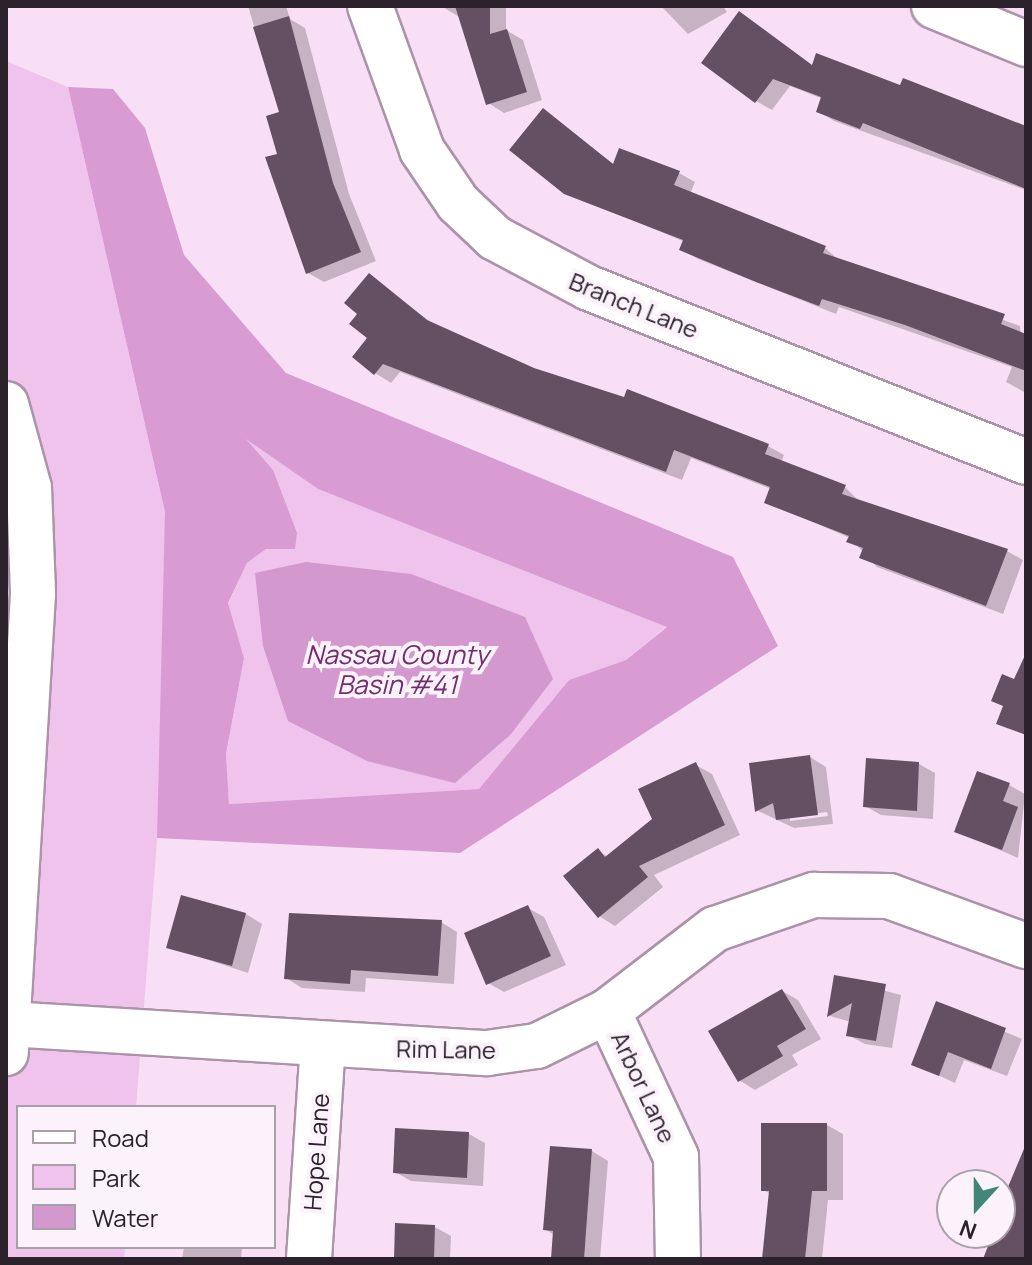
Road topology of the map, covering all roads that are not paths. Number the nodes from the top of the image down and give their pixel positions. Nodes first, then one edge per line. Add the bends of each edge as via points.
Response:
1 (370, 6) edge
2 (934, 6) edge
3 (1026, 44) edge
4 (6, 404) edge
5 (1026, 462) edge
6 (17, 489) edge
7 (1026, 946) edge
8 (608, 1011) junction
9 (7, 1038) edge
10 (323, 1045) junction
11 (309, 1259) edge
12 (678, 1259) edge

1 - 5 street, Branch Lane via 422,150 458,203 495,238 589,288
2 - 3 street
4 - 6 street
6 - 9 street via 33,594
7 - 8 street, Rim Lane via 889,896 814,895 715,929
8 - 10 street, Rim Lane via 537,1046 487,1053
8 - 12 street, Arbor Lane via 676,1157
9 - 10 street, Rim Lane
10 - 11 street, Hope Lane

